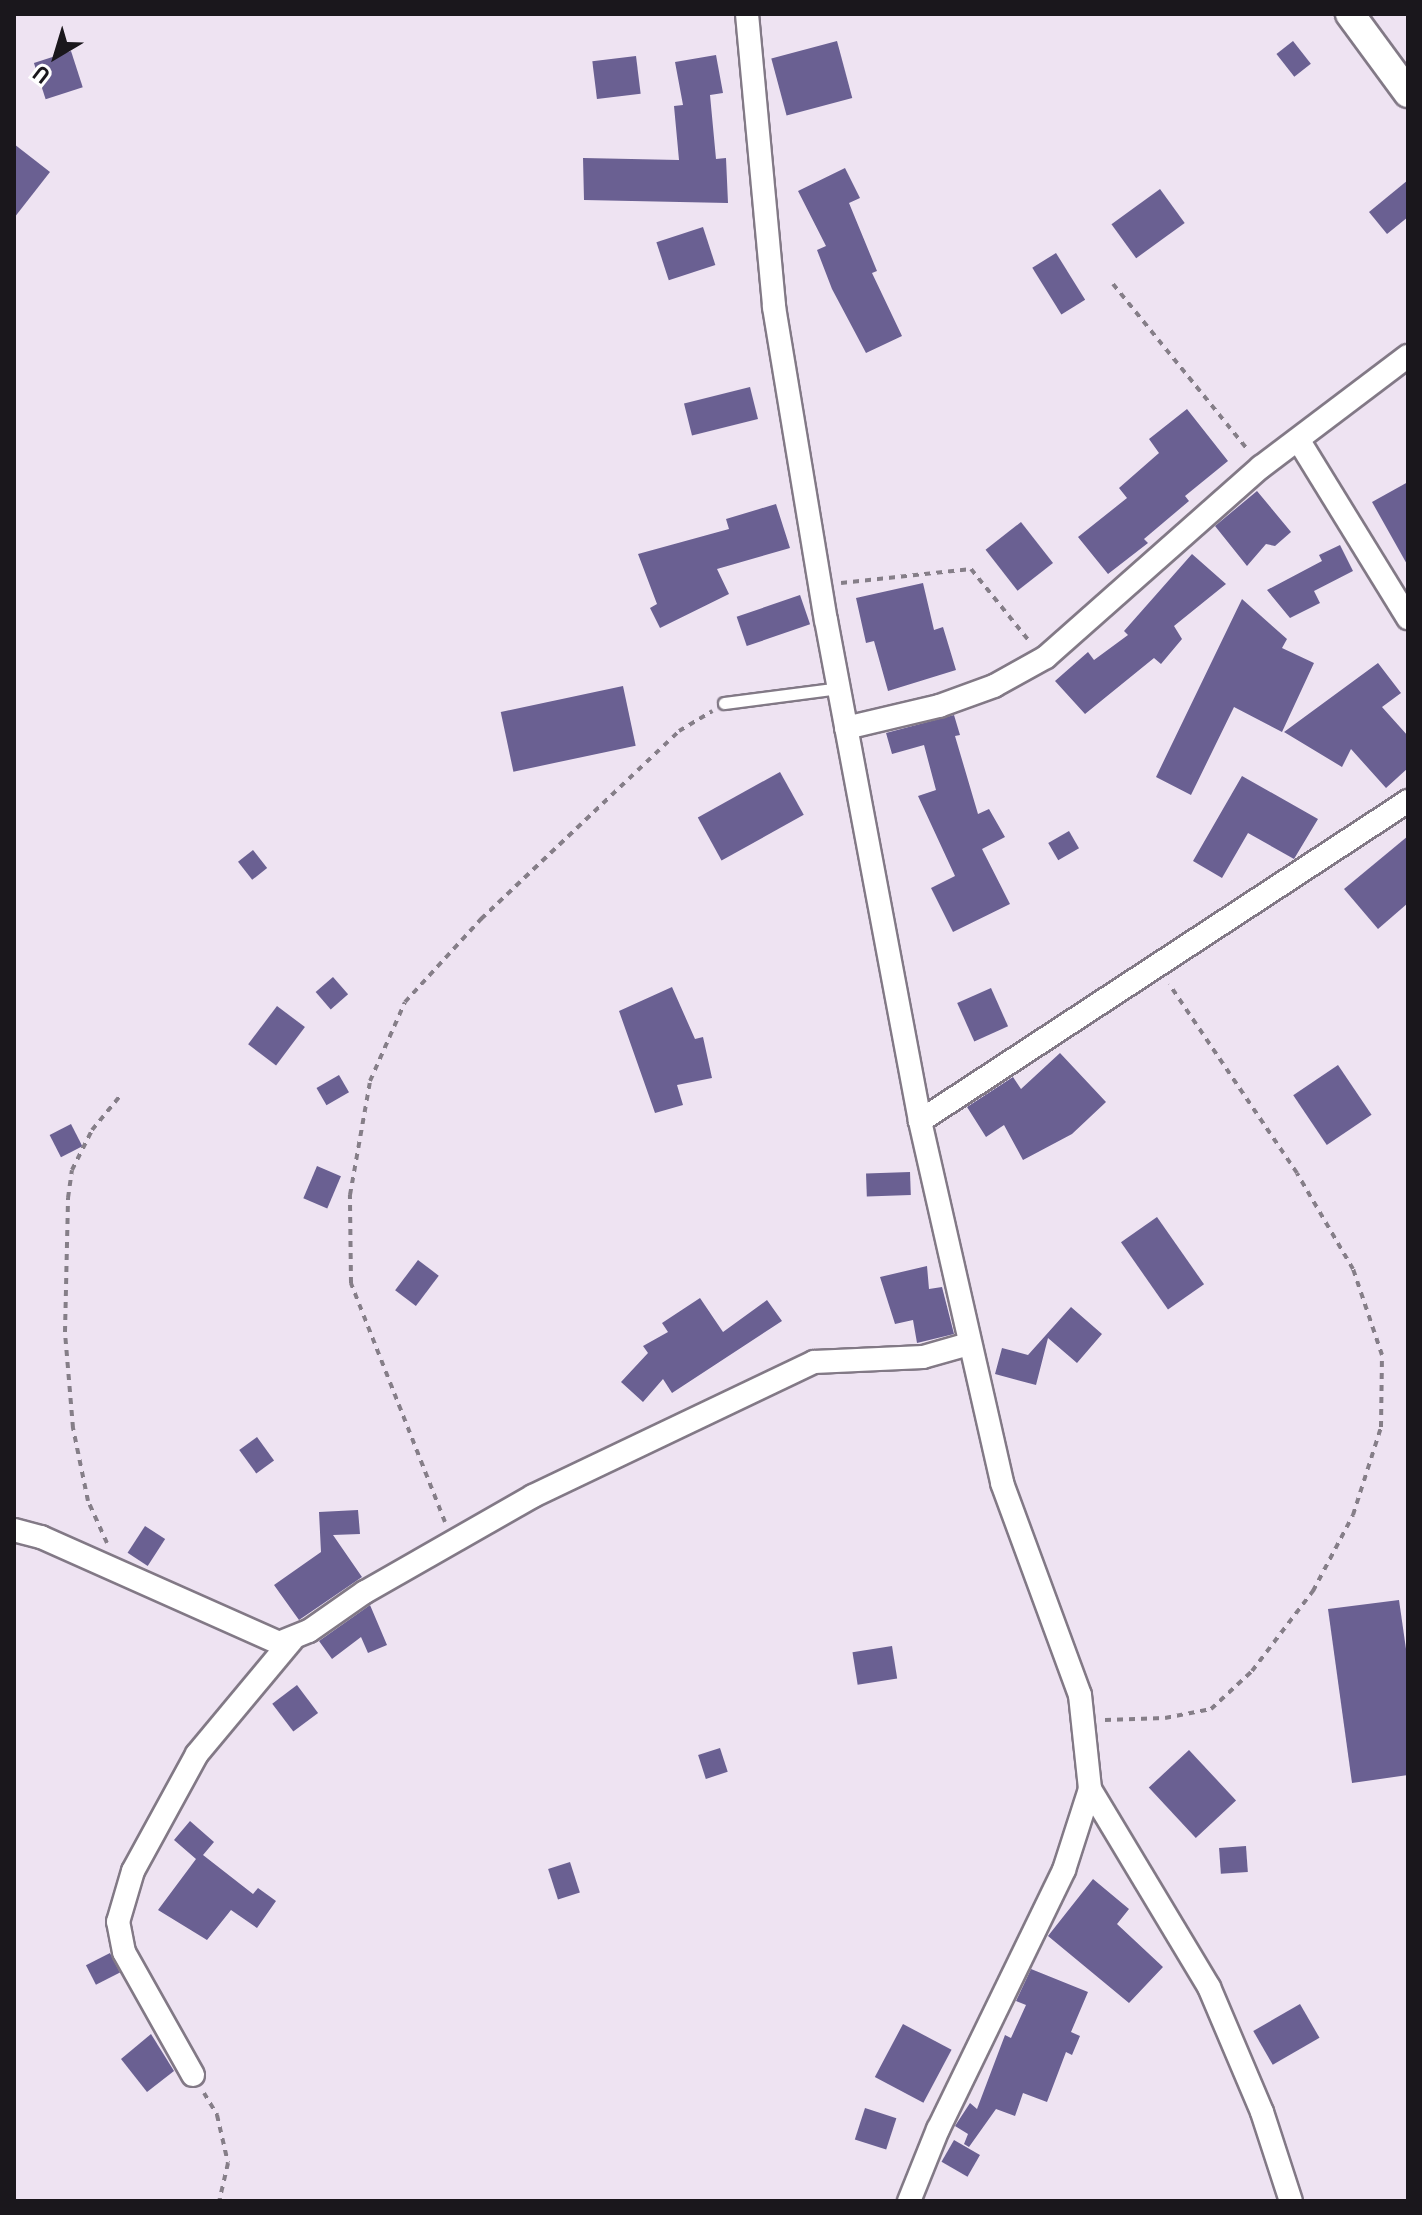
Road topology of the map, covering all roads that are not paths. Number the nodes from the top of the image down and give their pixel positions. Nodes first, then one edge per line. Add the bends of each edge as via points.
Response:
1 (747, 14) edge
2 (1350, 14) edge
3 (1408, 93) edge
4 (1408, 356) edge
5 (1299, 441) junction
6 (1408, 618) edge
7 (839, 688) junction
8 (724, 703) road end
9 (846, 728) junction
10 (1408, 801) edge
11 (920, 1121) junction
12 (969, 1344) junction
13 (14, 1530) edge
14 (292, 1640) junction
15 (1090, 1789) junction
16 (193, 2075) road end
17 (909, 2201) edge
18 (1291, 2201) edge

1 - 7 street via 774,307
2 - 3 street
4 - 5 street
5 - 6 street
5 - 9 street via 1261,467 1042,659 994,686 939,706
7 - 8 lane
7 - 9 street
9 - 11 street
10 - 11 street
11 - 12 street
12 - 14 street via 923,1357 814,1362 533,1496
12 - 15 street via 1002,1483 1080,1695
13 - 14 street via 268,1642
14 - 16 street via 197,1754 133,1871 118,1922 124,1952
15 - 17 street via 1064,1870 938,2129
15 - 18 street via 1209,1987 1262,2112

